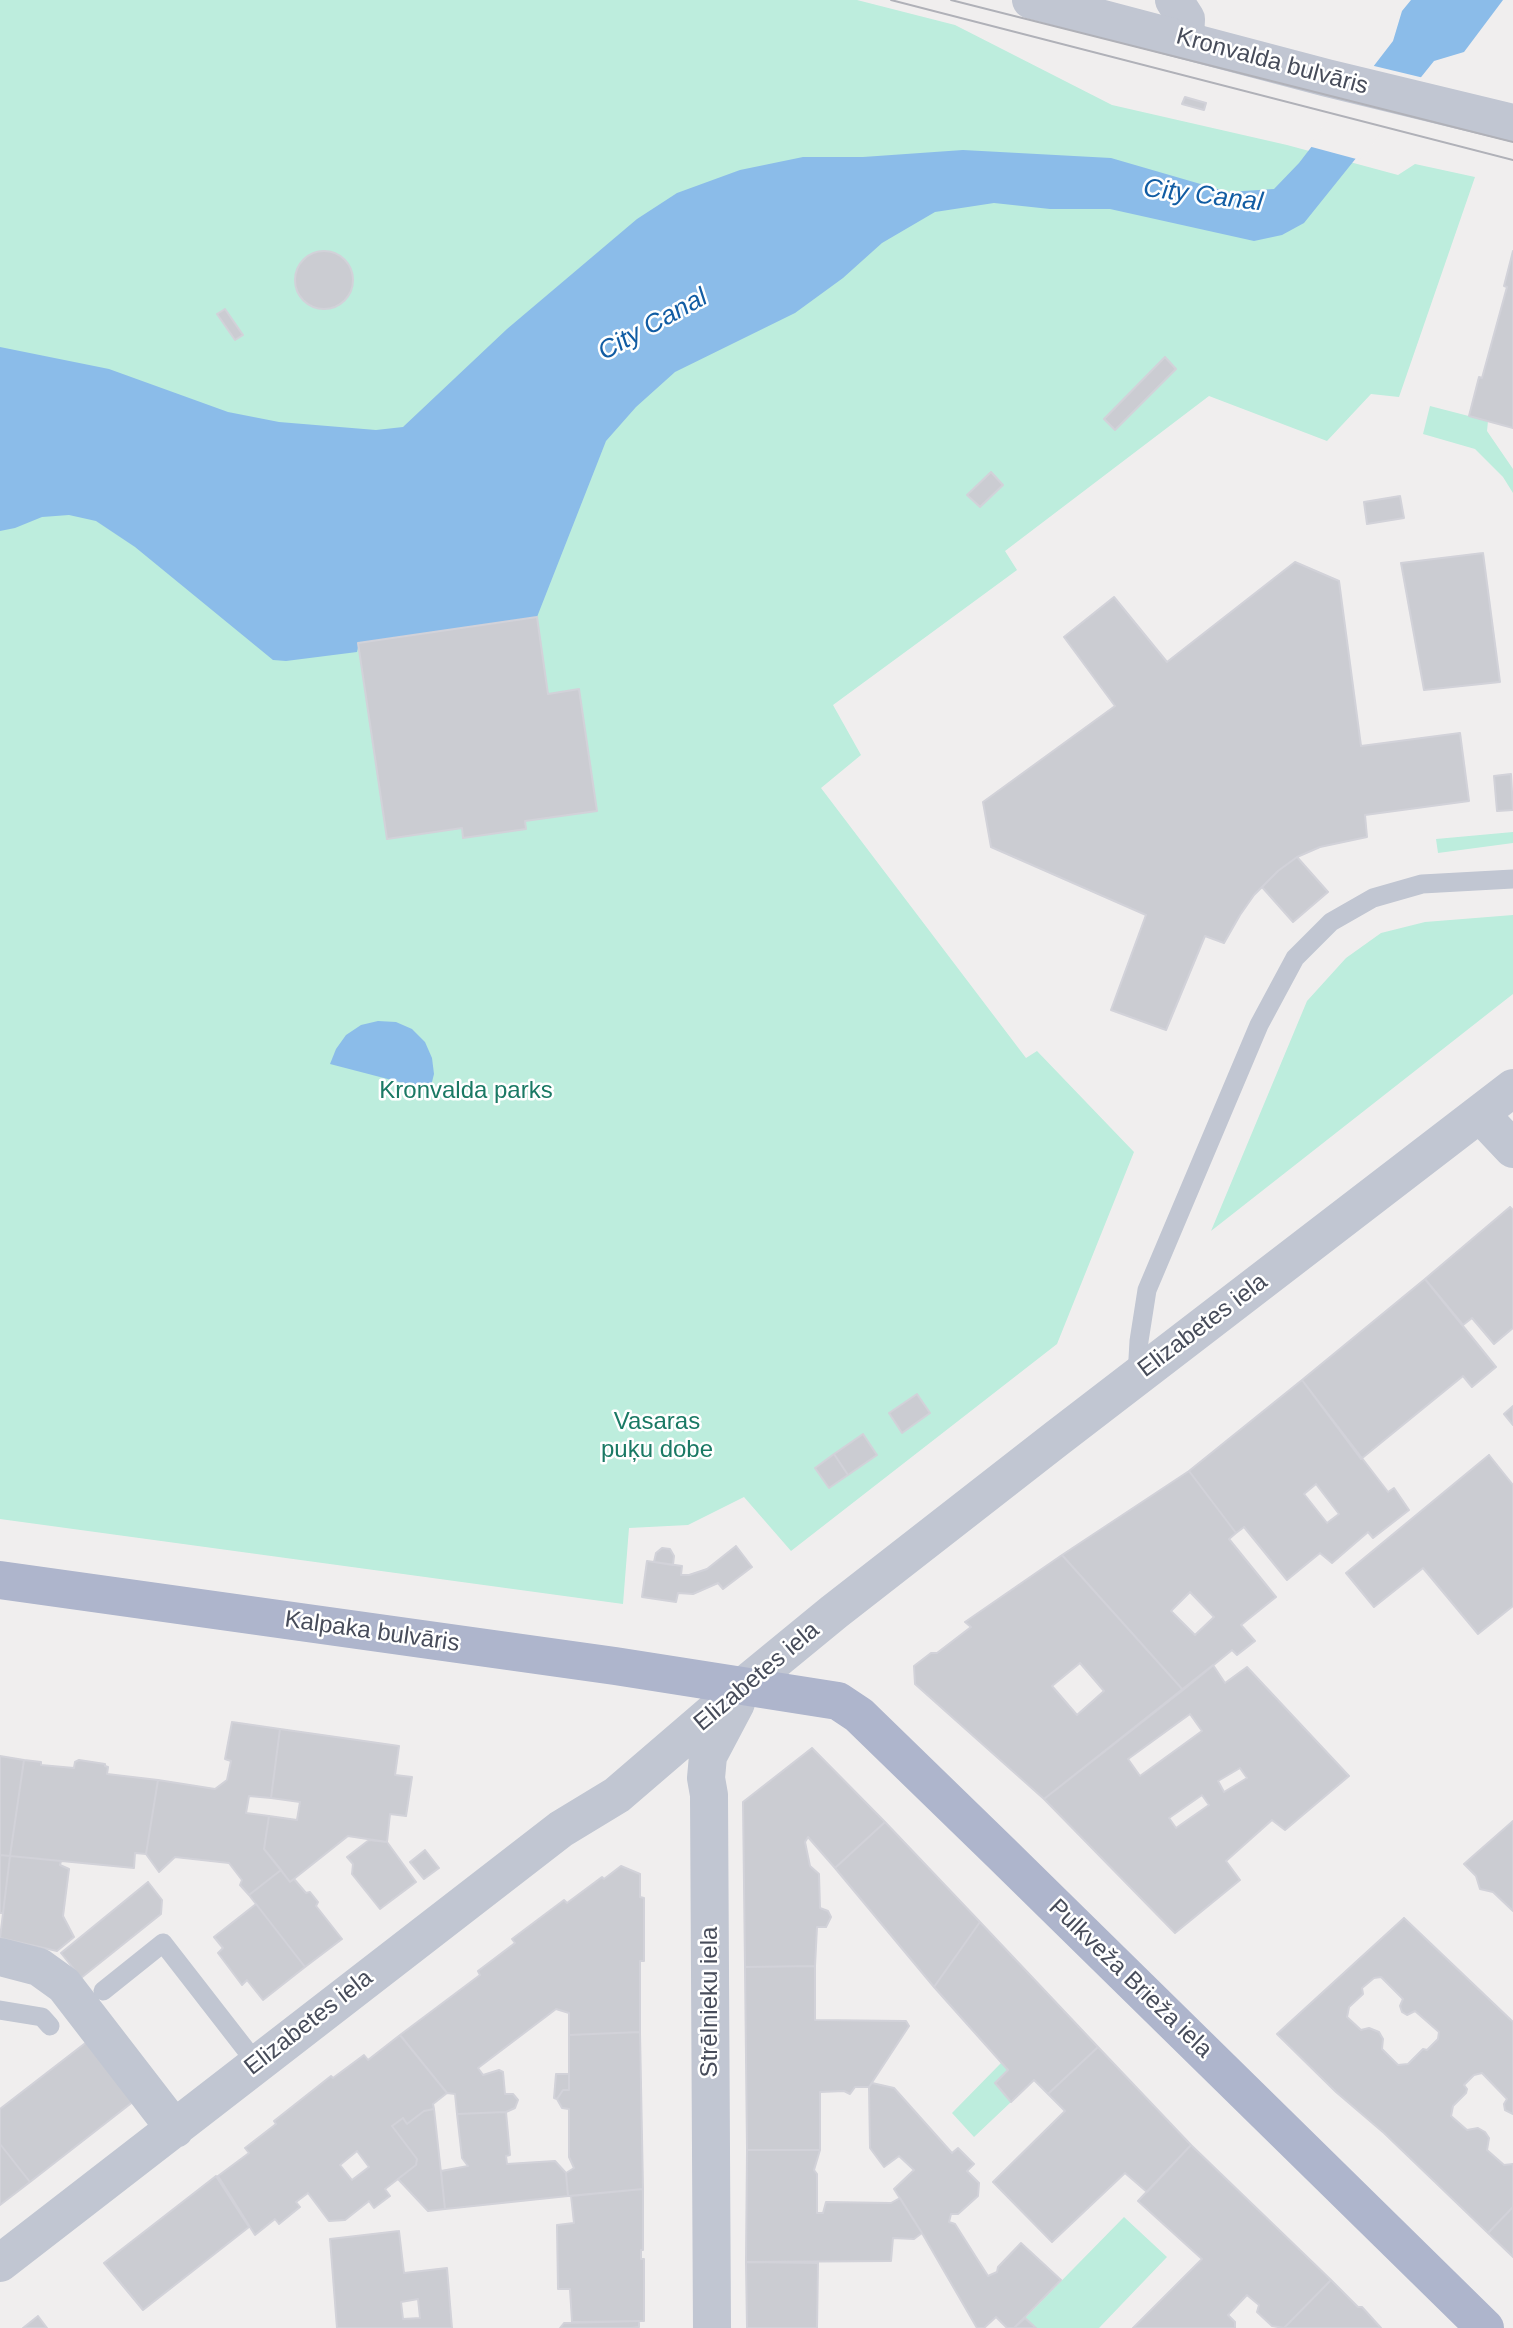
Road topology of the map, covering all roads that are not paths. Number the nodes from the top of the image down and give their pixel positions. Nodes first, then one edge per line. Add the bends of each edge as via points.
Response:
1 (1031, 0) edge
2 (1174, 0) edge
3 (1185, 39) junction
4 (1513, 122) edge
5 (1513, 879) edge
6 (1513, 1088) edge
7 (1480, 1114) junction
8 (1513, 1149) edge
9 (1138, 1376) junction
10 (0, 1580) edge
11 (745, 1685) junction
12 (0, 1957) edge
13 (103, 1991) dead end
14 (0, 2010) edge
15 (51, 2026) dead end
16 (257, 2064) junction
17 (175, 2129) junction
18 (0, 2263) edge
19 (712, 2328) edge
20 (1485, 2328) edge

1 - 3 street, Kronvalda bulvāris
2 - 3 street via 1186,19
3 - 4 street, Kronvalda bulvāris
5 - 9 lane via 1422,884 1373,898 1331,922 1295,958 1259,1025 1147,1290
6 - 7 street, Elizabetes iela
7 - 8 street
7 - 9 street, Elizabetes iela
9 - 11 street, Elizabetes iela
10 - 11 main road, Kalpaka bulvāris
11 - 16 street, Elizabetes iela via 617,1795 561,1829
11 - 19 street, Strēlnieku iela via 708,1756 706,1778
11 - 20 main road, Pulkveža Brieža iela via 838,1701 859,1715
12 - 17 street via 38,1967 64,1985
13 - 16 lane via 163,1943
14 - 15 lane via 42,2017
16 - 17 street, Elizabetes iela
17 - 18 street, Elizabetes iela

